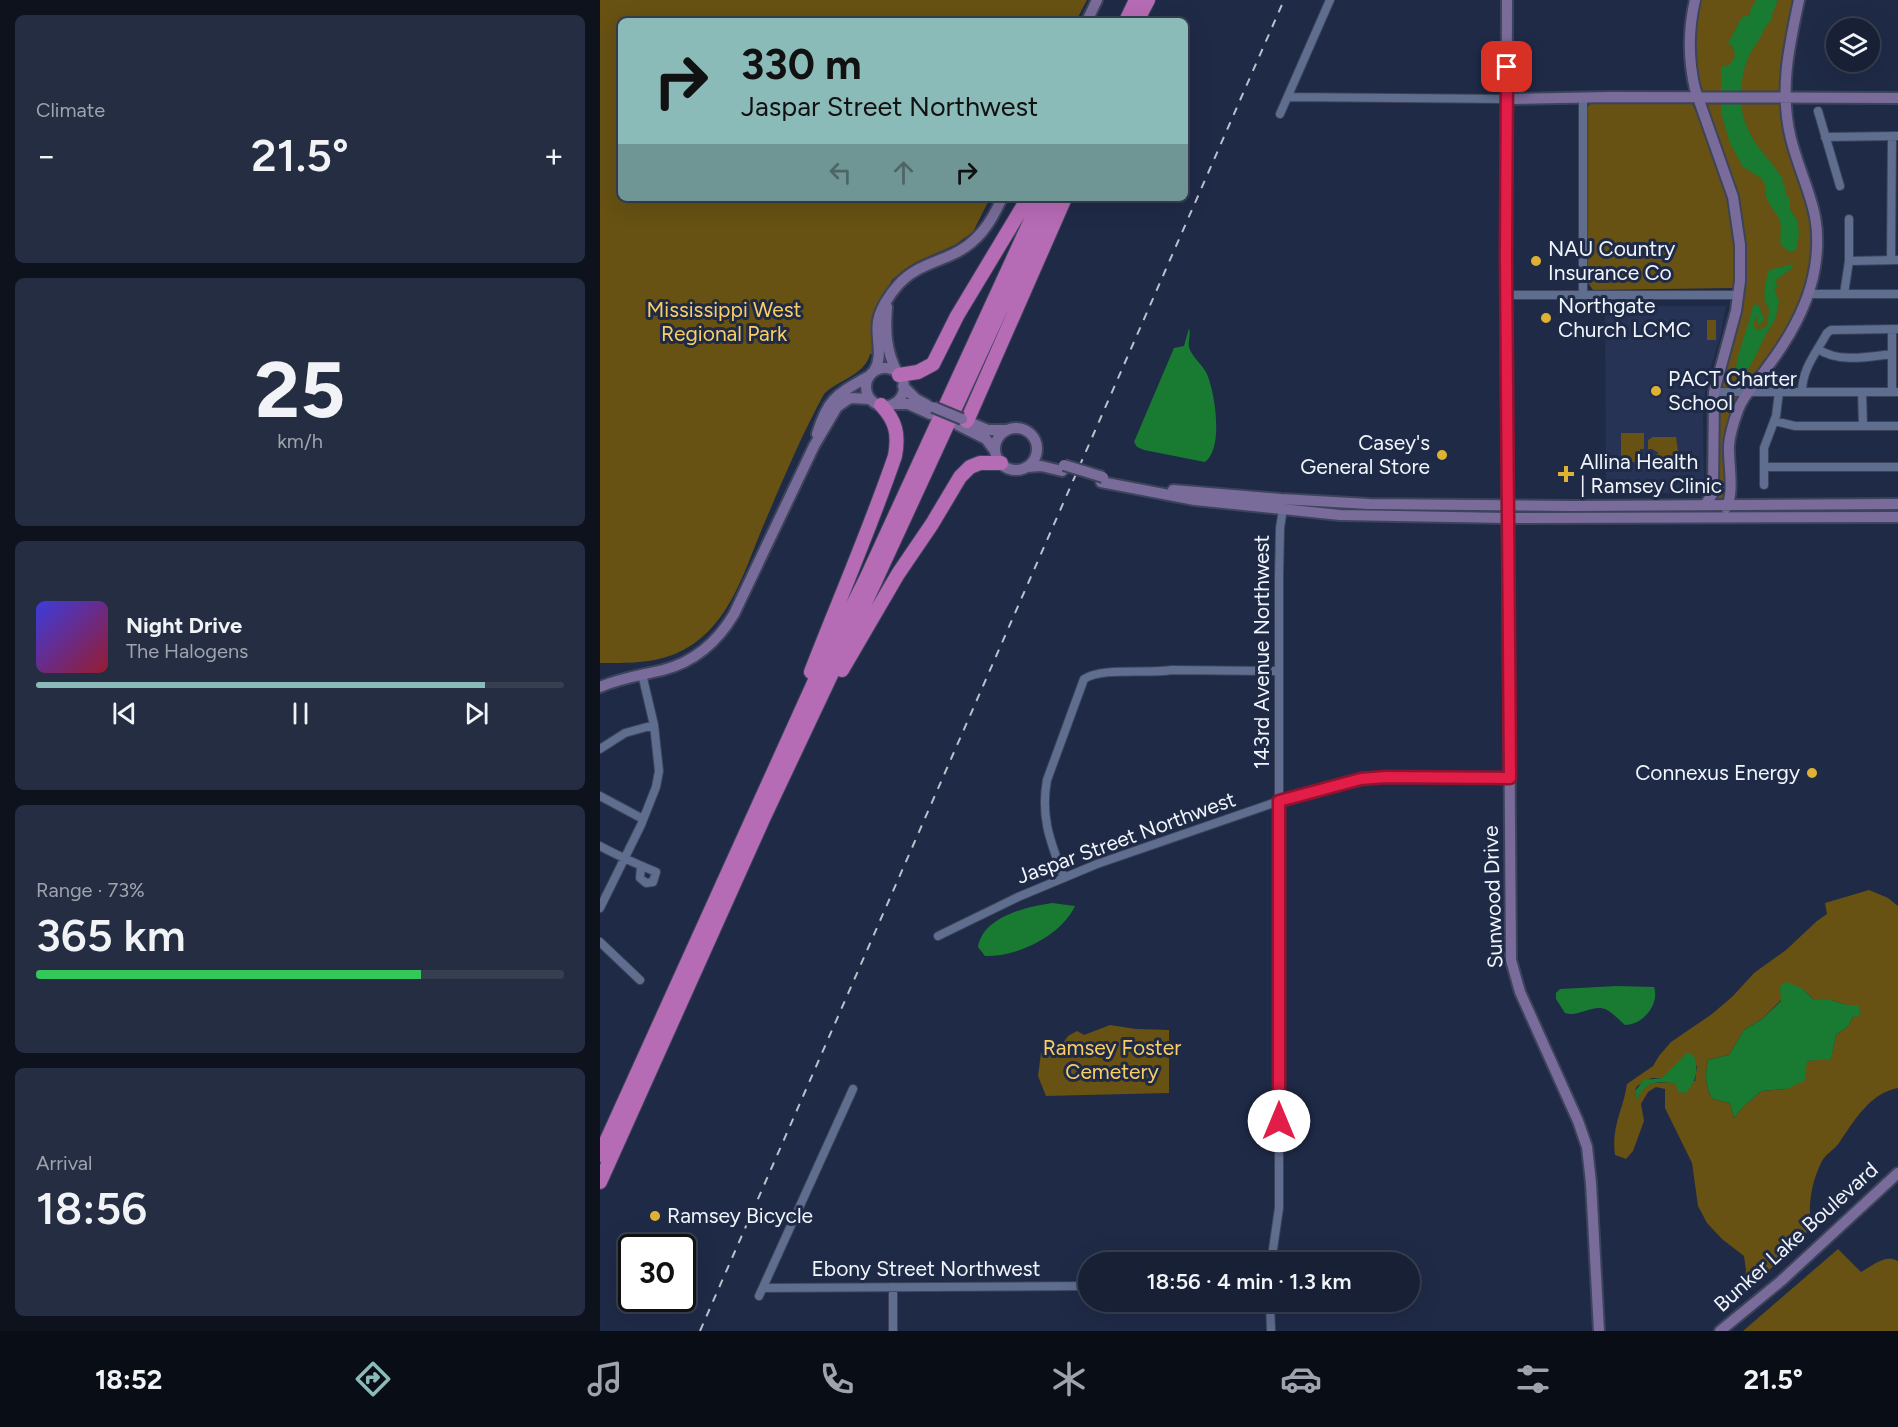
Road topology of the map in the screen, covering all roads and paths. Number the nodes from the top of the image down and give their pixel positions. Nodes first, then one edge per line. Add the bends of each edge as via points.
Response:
1 (1097, 0) edge
2 (1136, 0) edge
3 (1148, 0) edge
4 (1330, 0) edge
5 (1507, 0) edge
6 (1695, 0) edge
7 (1799, 0) edge
8 (1088, 18) edge
9 (1127, 18) edge
10 (1139, 18) edge
11 (1288, 97) junction
12 (1583, 98) junction
13 (1699, 98) junction
14 (1784, 98) junction
15 (1898, 98) edge
16 (1507, 99) junction
17 (1818, 111) dead end
18 (1280, 114) dead end
19 (1825, 136) junction
20 (1895, 136) edge
21 (1840, 186) dead end
22 (1000, 201) edge
23 (1027, 201) edge
24 (1040, 201) edge
25 (1051, 201) edge
26 (1064, 201) edge
27 (1849, 219) dead end
28 (1895, 260) edge
29 (1849, 261) junction
30 (1809, 294) junction
31 (1844, 294) junction
32 (1898, 294) edge
33 (1506, 295) junction
34 (1583, 295) junction
35 (1738, 295) junction
36 (888, 301) junction
37 (1895, 328) edge
38 (1818, 349) junction
39 (1892, 354) junction
40 (872, 373) junction
41 (900, 378) junction
42 (1714, 392) junction
43 (1749, 392) junction
44 (1779, 392) junction
45 (1802, 392) junction
46 (1862, 392) junction
47 (1895, 392) edge
48 (881, 402) junction
49 (931, 410) junction
50 (1774, 421) junction
51 (962, 422) junction
52 (1863, 426) junction
53 (1898, 426) edge
54 (1006, 430) junction
55 (1036, 445) junction
56 (814, 446) junction
57 (998, 457) junction
58 (1027, 467) junction
59 (1764, 467) junction
60 (1898, 467) edge
61 (1063, 468) junction
62 (1102, 479) junction
63 (1764, 485) dead end
64 (1728, 504) junction
65 (1898, 504) edge
66 (1509, 505) junction
67 (1704, 505) junction
68 (1283, 509) junction
69 (1898, 517) edge
70 (1508, 518) junction
71 (1620, 518) junction
72 (1279, 671) junction
73 (642, 674) junction
74 (600, 687) edge
75 (654, 725) junction
76 (798, 744) junction
77 (600, 749) edge
78 (773, 773) junction
79 (1510, 778) junction
80 (600, 796) edge
81 (1279, 801) junction
82 (643, 819) junction
83 (600, 846) edge
84 (625, 860) junction
85 (641, 866) dead end
86 (1064, 878) junction
87 (600, 908) edge
88 (938, 936) dead end
89 (600, 942) edge
90 (640, 980) dead end
91 (853, 1089) dead end
92 (600, 1155) edge
93 (1896, 1177) edge
94 (600, 1182) edge
95 (1273, 1252) edge
96 (1078, 1286) edge
97 (893, 1287) junction
98 (763, 1288) junction
99 (759, 1296) dead end
100 (1270, 1312) edge
101 (892, 1331) edge
102 (1271, 1331) edge
103 (1599, 1331) edge
104 (1720, 1331) edge

1 - 8 street
2 - 9 highway
3 - 10 highway
4 - 11 street
5 - 16 street, Sunwood Drive
6 - 13 street via 1689,57
7 - 14 street via 1788,52
11 - 16 street
11 - 18 street
12 - 13 street
12 - 16 street
12 - 34 street
13 - 14 street
13 - 35 street via 1737,214 1741,264
14 - 15 street
14 - 30 street via 1791,139 1817,221 1817,252
16 - 33 street, Sunwood Drive
17 - 19 street
19 - 20 street
19 - 21 street
20 - 28 street
22 - 36 street via 973,242 913,271
23 - 41 highway via 936,358 923,370
24 - 78 highway
25 - 76 highway
26 - 51 highway
27 - 29 street
28 - 29 street
29 - 31 street
30 - 31 street
30 - 43 street via 1785,342
31 - 32 street
33 - 34 street
33 - 66 street, Sunwood Drive
34 - 35 street
35 - 42 street
36 - 40 street via 878,322 880,358
36 - 41 street via 886,339
37 - 38 street via 1831,330
37 - 39 street
38 - 39 street via 1835,357
38 - 45 street via 1803,374
39 - 47 street
40 - 41 street via 886,368
40 - 48 street via 866,387
40 - 56 street via 831,402
41 - 48 street via 901,395
41 - 49 street via 916,399
42 - 43 street
42 - 67 street via 1713,493
43 - 44 street
43 - 64 street via 1740,403 1730,435
44 - 45 street
44 - 50 street
45 - 46 street
46 - 47 street
46 - 52 street
48 - 49 street
48 - 56 street via 845,399
48 - 78 highway via 896,428 895,456
49 - 51 street, bridge
50 - 52 street via 1795,426
50 - 59 street via 1764,448
51 - 54 street via 988,430
51 - 57 street via 986,439
52 - 53 street
54 - 55 street via 1027,431
54 - 57 street via 998,439
55 - 58 street via 1036,456
55 - 61 street
56 - 73 street via 726,627 706,648 684,662
57 - 58 street via 1013,470
57 - 76 highway via 970,467 960,477
58 - 61 street
59 - 60 street
59 - 63 street
61 - 62 street, bridge
62 - 66 street via 1281,500
62 - 68 street via 1145,492
64 - 65 street
64 - 67 street
64 - 71 street via 1718,513 1630,513
66 - 67 street
66 - 70 street, Sunwood Drive
68 - 70 street via 1340,515
68 - 72 street, 143rd Avenue Northwest
69 - 71 street
70 - 71 street
70 - 79 street, Sunwood Drive
72 - 81 street, 143rd Avenue Northwest
72 - 86 street via 1172,670 1090,675 1082,684 1044,794 1048,835
73 - 74 street
73 - 75 street
75 - 77 street via 625,733
75 - 82 street via 660,771
76 - 94 highway
78 - 92 highway
79 - 81 street, Jaspar Street Northwest via 1361,779
79 - 103 street, Sunwood Drive via 1511,960 1520,992 1587,1148
80 - 82 street
81 - 86 street, Jaspar Street Northwest
81 - 95 street, 143rd Avenue Northwest via 1279,1208
82 - 84 street
83 - 84 street
84 - 85 street
84 - 87 street
86 - 88 street, Jaspar Street Northwest
89 - 90 street
91 - 98 street
93 - 104 street, Bunker Lake Boulevard
96 - 97 street, Ebony Street Northwest
97 - 98 street, Ebony Street Northwest
97 - 101 street
98 - 99 street
100 - 102 street

